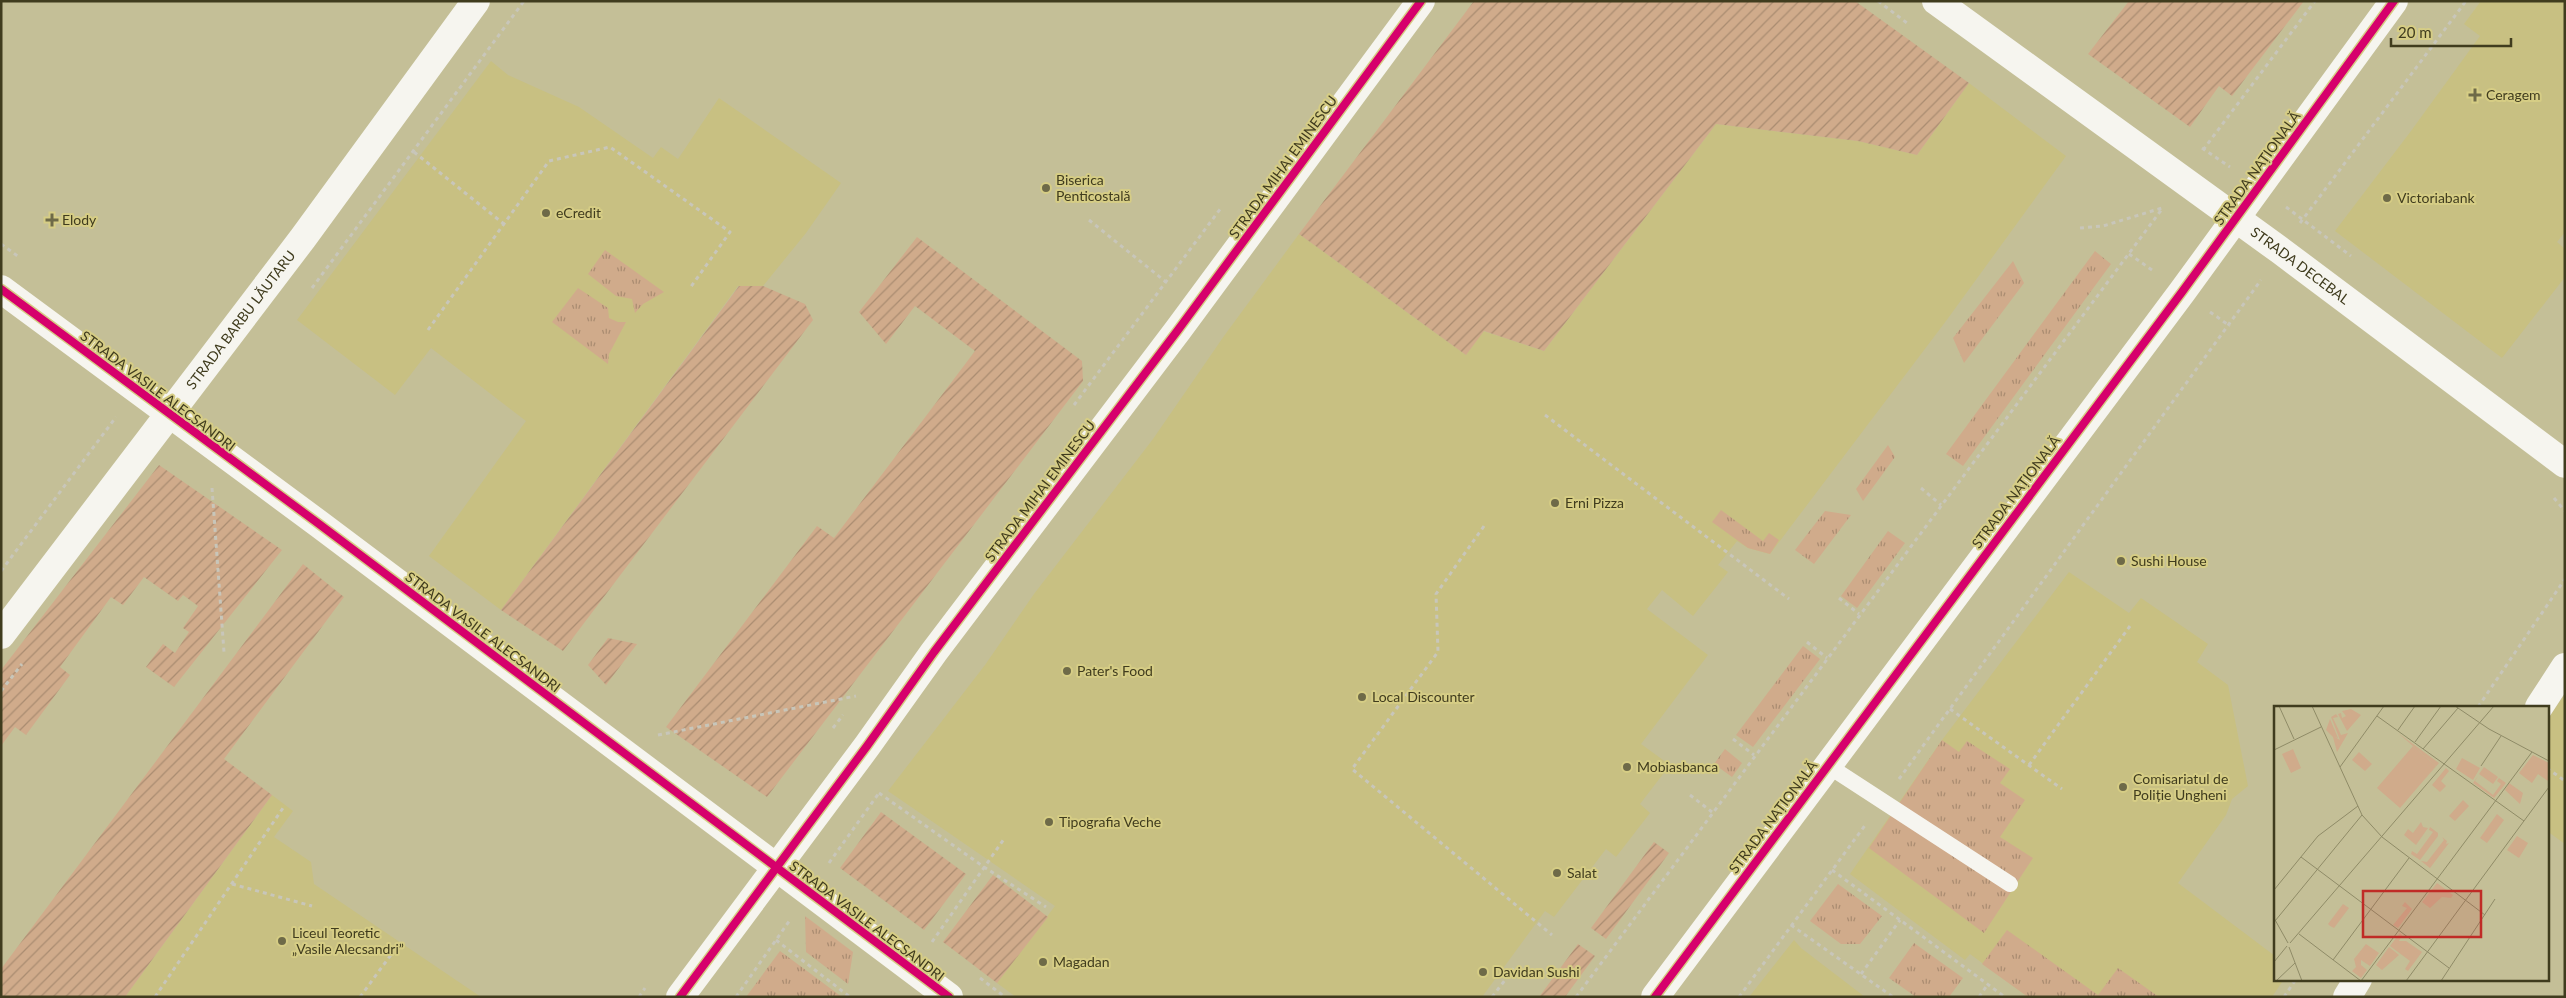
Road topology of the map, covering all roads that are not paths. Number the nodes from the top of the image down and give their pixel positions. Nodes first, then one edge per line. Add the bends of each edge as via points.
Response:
1 (476, 1) edge
2 (1421, 1) edge
3 (1936, 1) edge
4 (2394, 1) edge
5 (2235, 219) junction
6 (1, 289) edge
7 (170, 415) junction
8 (2565, 464) edge
9 (1, 635) edge
10 (2565, 667) edge
11 (2540, 706) edge
12 (1827, 765) junction
13 (775, 868) junction
14 (2010, 884) dead end
15 (2357, 980) edge
16 (680, 997) edge
17 (949, 997) edge
18 (1655, 997) edge
19 (2347, 997) edge

1 - 7 street, STRADA BARBU LĂUTARU
2 - 13 street, STRADA MIHAI EMINESCU
3 - 5 street, STRADA DECEBAL
4 - 5 street, STRADA NAȚIONALĂ
5 - 8 street, STRADA DECEBAL
5 - 12 street, STRADA NAȚIONALĂ
6 - 7 street, STRADA VASILE ALECSANDRI
7 - 9 street, STRADA BARBU LĂUTARU
7 - 13 street, STRADA VASILE ALECSANDRI
10 - 11 street
12 - 14 lane
12 - 18 street, STRADA NAȚIONALĂ
13 - 16 street, STRADA MIHAI EMINESCU
13 - 17 street, STRADA VASILE ALECSANDRI
15 - 19 street

